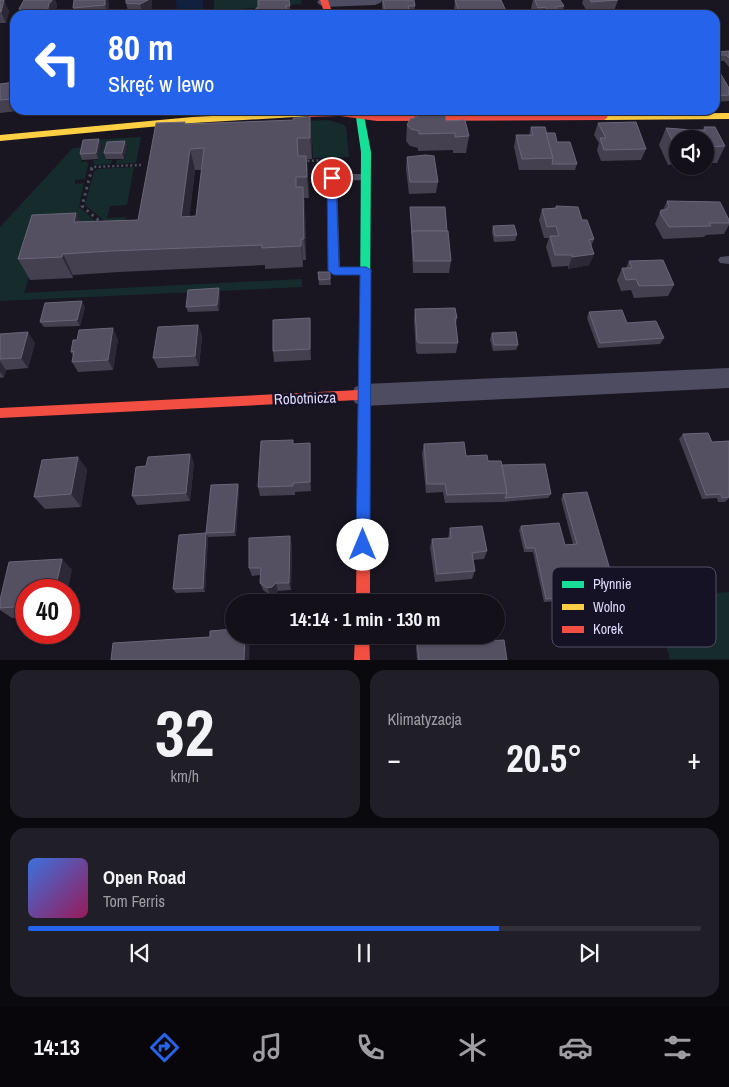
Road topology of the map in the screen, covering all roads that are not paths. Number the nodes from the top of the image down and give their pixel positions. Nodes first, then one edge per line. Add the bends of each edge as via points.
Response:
1 (376, 0) edge
2 (326, 6) edge
3 (295, 115) edge
4 (360, 115) edge
5 (367, 115) edge
6 (729, 116) edge
7 (0, 138) edge
8 (365, 177) junction
9 (366, 270) junction
10 (729, 378) edge
11 (364, 395) junction
12 (0, 414) edge
13 (363, 594) edge
14 (362, 644) edge
15 (362, 660) edge

1 - 2 street
3 - 7 street
4 - 8 street via 366,152
5 - 6 street via 377,118
8 - 9 street
8 - 9 lane via 332,178 334,271
9 - 11 street
10 - 11 street, Robotnicza
11 - 12 street, Robotnicza
11 - 13 street
14 - 15 street

